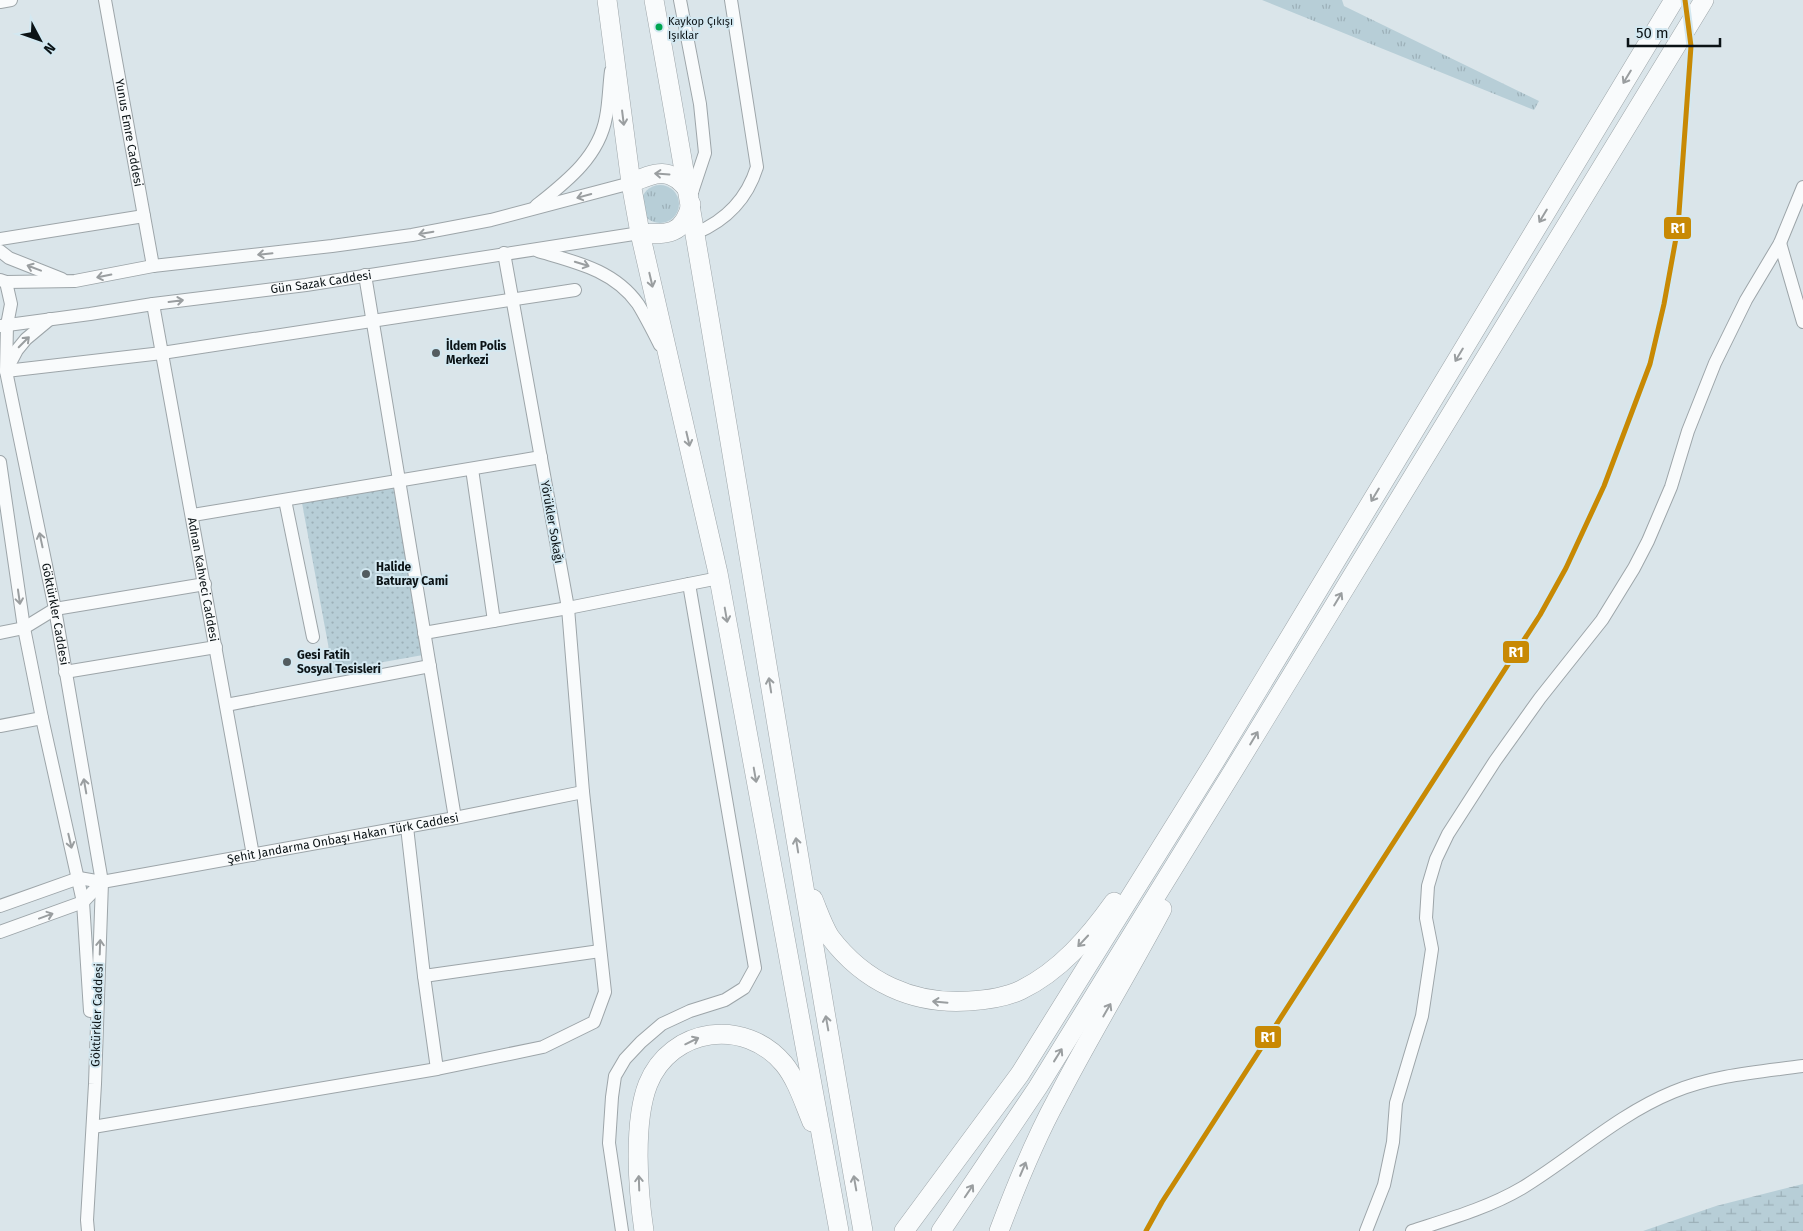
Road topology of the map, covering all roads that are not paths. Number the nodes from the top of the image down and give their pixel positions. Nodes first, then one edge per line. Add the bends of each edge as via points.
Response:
1 (10, 0) edge
2 (105, 0) edge
3 (607, 0) edge
4 (654, 0) edge
5 (680, 0) edge
6 (731, 0) edge
7 (1674, 0) edge
8 (1704, 0) edge
9 (0, 2) edge
10 (613, 46) junction
11 (631, 183) junction
12 (1803, 188) edge
13 (690, 198) junction
14 (532, 210) junction
15 (144, 216) junction
16 (640, 233) junction
17 (696, 233) junction
18 (0, 238) edge
19 (1780, 243) junction
20 (535, 250) junction
21 (0, 251) edge
22 (504, 254) junction
23 (153, 266) junction
24 (365, 275) junction
25 (3, 281) edge
26 (69, 281) junction
27 (574, 290) dead end
28 (512, 299) junction
29 (153, 304) junction
30 (50, 319) junction
31 (372, 321) junction
32 (1803, 322) edge
33 (3, 326) edge
34 (162, 353) junction
35 (671, 364) junction
36 (6, 371) junction
37 (541, 458) junction
38 (0, 462) edge
39 (472, 469) junction
40 (399, 481) junction
41 (285, 500) junction
42 (193, 515) junction
43 (719, 578) junction
44 (205, 584) junction
45 (689, 584) junction
46 (568, 608) junction
47 (55, 609) junction
48 (494, 621) junction
49 (24, 628) junction
50 (0, 633) edge
51 (424, 633) junction
52 (313, 637) dead end
53 (216, 647) junction
54 (430, 666) junction
55 (65, 672) junction
56 (226, 705) junction
57 (42, 718) junction
58 (0, 726) edge
59 (1215, 761) junction
60 (1235, 768) junction
61 (583, 792) junction
62 (455, 818) junction
63 (407, 827) junction
64 (253, 855) junction
65 (801, 872) junction
66 (79, 878) junction
67 (102, 882) junction
68 (83, 902) junction
69 (0, 906) edge
70 (0, 932) edge
71 (600, 951) junction
72 (424, 976) junction
73 (1803, 1066) edge
74 (436, 1068) junction
75 (95, 1084) junction
76 (92, 1127) junction
77 (824, 1149) junction
78 (88, 1231) edge
79 (622, 1231) edge
80 (644, 1231) edge
81 (839, 1231) edge
82 (864, 1231) edge
83 (903, 1231) edge
84 (941, 1231) edge
85 (999, 1231) edge
86 (1366, 1231) edge
87 (1412, 1231) edge

1 - 9 street
2 - 15 street, Yunus Emre Caddesi
3 - 10 highway
4 - 13 highway
5 - 13 street via 700,104 705,153
6 - 17 street via 757,167 747,192 730,213
7 -> 59 highway
60 -> 8 highway
10 -> 11 highway
10 - 14 street via 606,117 596,145 574,174
13 -> 11 highway via 679,179 665,173 650,174
11 -> 14 street
11 - 16 highway
12 - 19 street
13 - 16 highway via 686,219 676,230 662,235
13 - 17 highway
14 -> 23 street via 412,235
15 - 18 street
15 - 23 street, Yunus Emre Caddesi
16 - 20 street, Gün Sazak Caddesi
16 -> 35 highway
65 -> 17 highway
19 - 32 street
19 - 86 street via 1746,300 1715,363 1663,506 1634,568 1602,620 1535,704 1495,761 1448,834 1436,859 1426,902 1432,949 1422,1016 1396,1103 1393,1142 1384,1185
20 - 22 street, Gün Sazak Caddesi
20 -> 35 street via 589,266 617,282 637,303
26 -> 21 street via 9,258
22 - 24 street, Gün Sazak Caddesi
22 - 28 street, Yörükler Sokağı
23 -> 26 street
29 -> 24 street, Gün Sazak Caddesi
24 - 31 street
25 - 26 street
25 - 33 street, Göktürkler Caddesi via 11,304
27 - 28 street
28 - 31 street
28 - 37 street, Yörükler Sokağı
29 - 30 street, Gün Sazak Caddesi
29 - 34 street, Adnan Kahveci Caddesi
30 - 33 street, Gün Sazak Caddesi
36 -> 30 street via 16,350
31 - 34 street
31 - 40 street
33 - 36 street, Göktürkler Caddesi
34 - 36 street
34 - 42 street, Adnan Kahveci Caddesi
35 -> 43 highway
47 -> 36 street, Göktürkler Caddesi
37 - 39 street
37 - 46 street, Yörükler Sokağı
38 -> 49 street, Göktürkler Caddesi
39 - 40 street
39 - 48 street
40 - 41 street
40 - 51 street
41 - 42 street
41 - 52 street
42 - 44 street, Adnan Kahveci Caddesi
43 - 45 street
43 -> 77 highway
44 - 47 street
44 - 53 street, Adnan Kahveci Caddesi
45 - 46 street
45 - 79 street via 755,968 744,988 726,1000 662,1024 625,1059 615,1076 609,1143
46 - 48 street
46 - 61 street, Yörükler Sokağı
47 - 49 street
47 - 55 street, Göktürkler Caddesi
48 - 51 street
49 - 50 street
49 - 57 street, Göktürkler Caddesi
51 - 54 street
53 - 55 street
53 - 56 street, Adnan Kahveci Caddesi
54 - 56 street
54 - 62 street
67 -> 55 street, Göktürkler Caddesi
56 - 64 street, Adnan Kahveci Caddesi
57 - 58 street
57 -> 66 street, Göktürkler Caddesi
59 -> 65 highway via 1076,949 1047,974 998,998 931,1001 908,995 877,980 857,966 829,935
59 - 83 highway via 1020,1074
84 -> 60 highway via 1038,1087
85 -> 60 highway via 1024,1166 1057,1097 1134,962
61 - 62 street, Şehit Jandarma Onbaşı Hakan Türk Caddesi
61 - 71 street, Yörükler Sokağı
62 - 63 street, Şehit Jandarma Onbaşı Hakan Türk Caddesi
63 - 64 street, Şehit Jandarma Onbaşı Hakan Türk Caddesi
63 - 72 street
64 - 67 street, Şehit Jandarma Onbaşı Hakan Türk Caddesi
82 -> 65 highway
66 - 67 street, Şehit Jandarma Onbaşı Hakan Türk Caddesi
66 - 68 street, Göktürkler Caddesi
66 - 69 street, Şehit Jandarma Onbaşı Hakan Türk Caddesi
67 - 68 street
75 -> 67 street, Göktürkler Caddesi
70 -> 68 street
68 - 75 street, Göktürkler Caddesi
71 - 72 street
71 - 74 street, Yörükler Sokağı via 605,992 594,1022 543,1047
72 - 74 street
73 - 87 street via 1728,1076 1673,1092 1639,1108 1505,1197
74 - 76 street, Yörükler Sokağı
75 - 76 street
76 - 78 street
80 -> 77 highway via 638,1157 645,1094 661,1062 695,1038 730,1034 751,1040 777,1056 790,1072
77 - 81 highway

